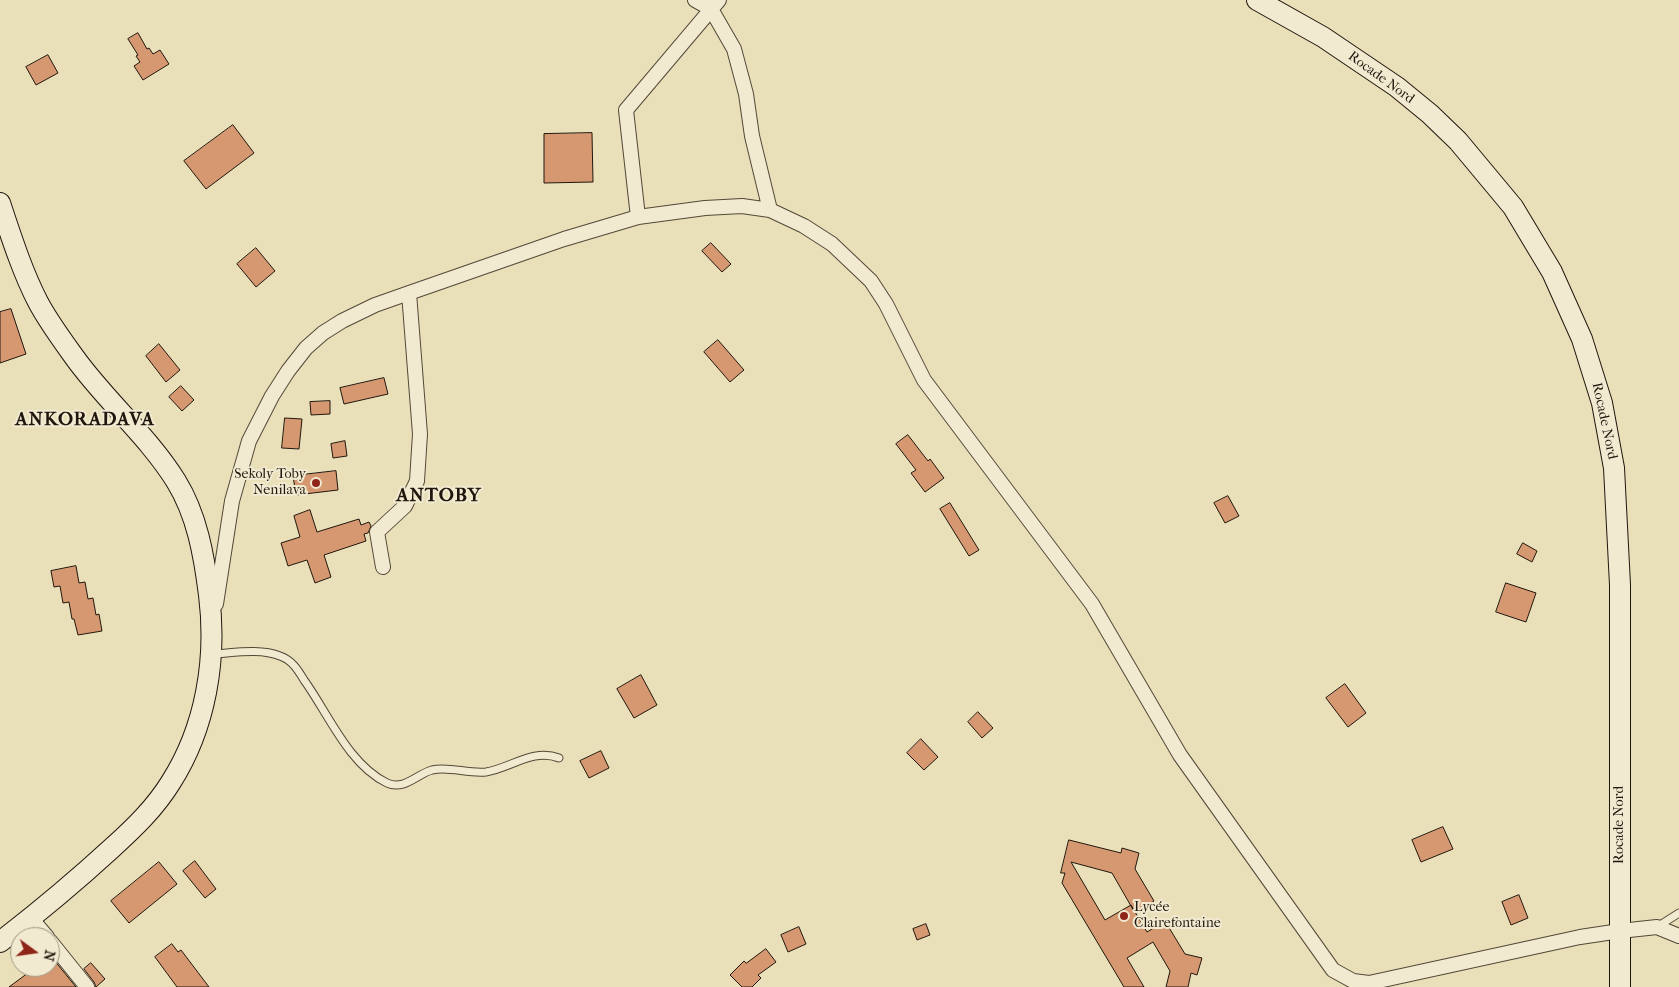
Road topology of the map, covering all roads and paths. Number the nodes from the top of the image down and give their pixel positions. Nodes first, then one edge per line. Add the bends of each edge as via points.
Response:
1 (695, 0) edge
2 (1257, 0) edge
3 (715, 4) edge
4 (0, 203) edge
5 (770, 210) junction
6 (638, 217) junction
7 (408, 293) junction
8 (383, 567) dead end
9 (212, 654) junction
10 (559, 758) dead end
11 (1679, 913) edge
12 (32, 918) junction
13 (39, 927) edge
14 (1657, 927) junction
15 (1620, 931) junction
16 (1679, 936) edge
17 (0, 942) edge
18 (60, 953) edge
19 (87, 987) edge
20 (1620, 987) edge

1 - 3 street
2 - 15 main road, Rocade Nord via 1323,37 1397,87 1458,141 1513,207 1552,272 1582,339 1602,403 1614,468 1620,585
3 - 5 street via 734,49
3 - 6 street via 626,110
4 - 9 main road via 38,303 76,359 139,433 185,497 204,562
5 - 6 street via 742,206
5 - 15 street via 832,244 871,281 924,380 1092,604 1180,755 1333,970 1353,982 1369,983
6 - 7 street
7 - 8 street via 420,434 417,481 405,506 377,532
7 - 9 street via 375,305 323,333 306,348 272,396 250,441 232,501 218,585
9 - 10 lane via 267,652 290,661 352,751 375,775 394,786 435,769 485,772 530,757
9 - 12 main road via 202,714 189,750 171,783 126,835
11 - 14 lane
12 - 13 street
12 - 17 main road
14 - 15 street
14 - 16 street
15 - 20 main road, Rocade Nord
18 - 19 street

